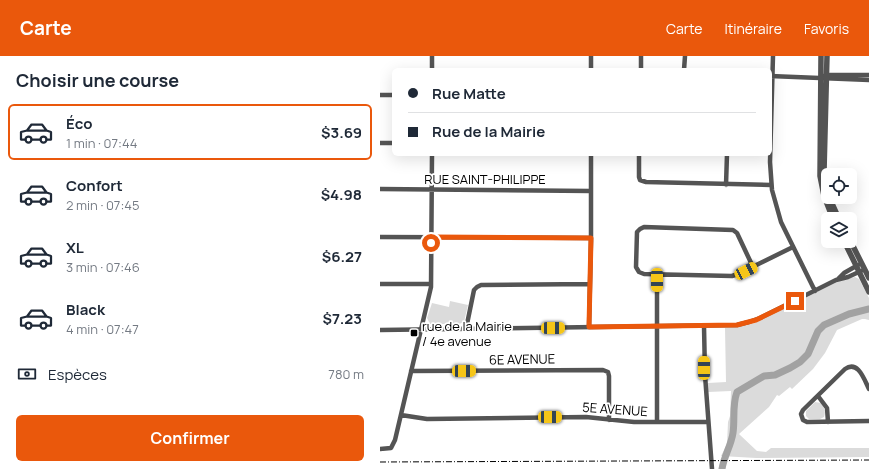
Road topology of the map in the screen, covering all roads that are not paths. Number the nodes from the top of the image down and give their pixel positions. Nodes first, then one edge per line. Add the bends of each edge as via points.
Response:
1 (432, 56) edge
2 (591, 56) edge
3 (641, 56) edge
4 (685, 56) edge
5 (773, 56) edge
6 (821, 56) edge
7 (827, 56) edge
8 (432, 68) edge
9 (591, 68) edge
10 (641, 68) edge
11 (684, 68) edge
12 (772, 68) edge
13 (869, 75) edge
14 (772, 76) edge
15 (824, 77) junction
16 (869, 80) edge
17 (380, 95) edge
18 (392, 95) edge
19 (380, 143) edge
20 (392, 143) edge
21 (432, 156) edge
22 (591, 156) edge
23 (639, 156) edge
24 (727, 156) edge
25 (770, 156) edge
26 (824, 168) edge
27 (726, 185) junction
28 (771, 185) junction
29 (380, 189) edge
30 (432, 190) junction
31 (591, 191) junction
32 (830, 212) edge
33 (380, 237) edge
34 (431, 237) junction
35 (591, 238) junction
36 (793, 247) junction
37 (848, 248) edge
38 (853, 248) edge
39 (753, 267) junction
40 (860, 268) junction
41 (657, 274) junction
42 (869, 278) edge
43 (380, 284) edge
44 (431, 284) junction
45 (590, 284) junction
46 (815, 291) junction
47 (869, 292) edge
48 (657, 326) junction
49 (704, 326) junction
50 (589, 327) junction
51 (421, 329) junction
52 (466, 329) junction
53 (380, 330) edge
54 (411, 371) junction
55 (867, 378) edge
56 (869, 389) edge
57 (818, 396) junction
58 (401, 415) junction
59 (609, 420) junction
60 (869, 421) edge
61 (658, 422) junction
62 (708, 422) junction
63 (828, 422) junction
64 (380, 449) edge
65 (712, 469) edge

1 - 8 street
2 - 9 street
3 - 10 street
4 - 11 street
5 - 12 street
6 - 15 street
7 - 15 street
13 - 15 street
14 - 15 street
15 - 16 street
15 - 26 street
15 - 32 street via 820,176
17 - 18 street
19 - 20 street
21 - 30 street
22 - 31 street
23 - 27 street via 638,174 643,182
24 - 27 street
25 - 28 street
27 - 28 street
28 - 36 street via 779,217
29 - 30 street, RUE SAINT-PHILIPPE
30 - 31 street, RUE SAINT-PHILIPPE
30 - 34 street
31 - 35 street
33 - 34 street
34 - 35 street
34 - 44 street
35 - 45 street
36 - 39 street
36 - 46 street
37 - 40 street
38 - 40 street
39 - 41 street via 732,276
39 - 41 street via 733,230 642,228 637,234 637,269 641,274
40 - 42 street
40 - 46 street
40 - 47 street
41 - 48 street
43 - 44 street
44 - 51 street
45 - 50 street
45 - 52 street via 479,286 474,290
46 - 49 street via 749,322
48 - 49 street
48 - 50 street
48 - 61 street
49 - 62 street
50 - 52 street
51 - 52 street
51 - 53 street
51 - 54 street
54 - 58 street
54 - 59 street, 6E AVENUE via 600,370 608,372 609,376
55 - 56 street
55 - 57 street via 858,369 849,367
57 - 63 street via 827,408
57 - 63 street via 802,412 802,418 807,422
58 - 59 street, 5E AVENUE via 427,419 586,417
58 - 64 street via 391,448
59 - 61 street, 5E AVENUE
60 - 63 street
61 - 62 street, 5E AVENUE
62 - 65 street

